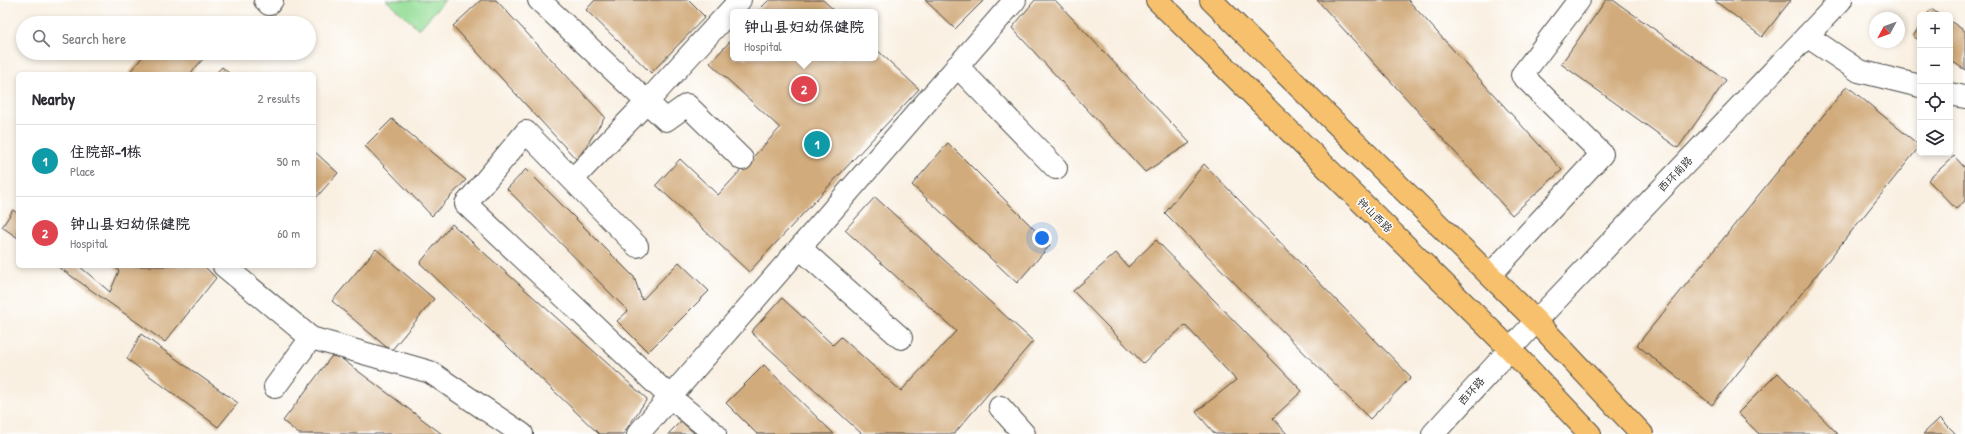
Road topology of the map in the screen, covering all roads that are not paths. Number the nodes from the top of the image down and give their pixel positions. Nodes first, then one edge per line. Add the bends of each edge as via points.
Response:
1 (265, 0) edge
2 (272, 0) edge
3 (539, 0) edge
4 (740, 0) edge
5 (1015, 0) edge
6 (1157, 0) edge
7 (1211, 0) edge
8 (1579, 0) edge
9 (1841, 0) edge
10 (732, 9) edge
11 (730, 11) edge
12 (1807, 36) junction
13 (957, 66) junction
14 (1917, 85) edge
15 (1953, 95) edge
16 (1965, 97) edge
17 (647, 102) junction
18 (742, 159) dead end
19 (1056, 168) dead end
20 (573, 179) junction
21 (637, 246) dead end
22 (800, 248) junction
23 (226, 268) edge
24 (1490, 275) junction
25 (1536, 321) junction
26 (311, 338) junction
27 (901, 338) dead end
28 (1510, 348) junction
29 (275, 387) dead end
30 (670, 397) junction
31 (1000, 408) dead end
32 (522, 434) edge
33 (638, 434) edge
34 (715, 434) edge
35 (1024, 434) edge
36 (1433, 434) edge
37 (1590, 434) edge
38 (1642, 434) edge

1 - 2 street via 268,4
3 - 17 street
4 - 10 street
5 - 13 street
6 - 28 main road, 钟山西路
7 - 24 main road
8 - 24 street via 1522,75 1602,154
9 - 12 street, 西环南路
11 - 17 street
12 - 14 street via 1859,71
12 - 25 street, 西环南路
13 - 19 street
13 - 22 street
15 - 16 street
17 - 18 street via 666,120 687,105
17 - 20 street
20 - 21 street
20 - 30 street via 526,132 466,204
22 - 27 street
22 - 30 street
23 - 26 street
24 - 25 main road
25 - 28 street, 西环南路
25 - 38 main road
26 - 29 street
26 - 32 street via 430,372
28 - 36 street, 西环路
28 - 37 main road, 钟山西路
30 - 33 street
30 - 34 street
31 - 35 street

